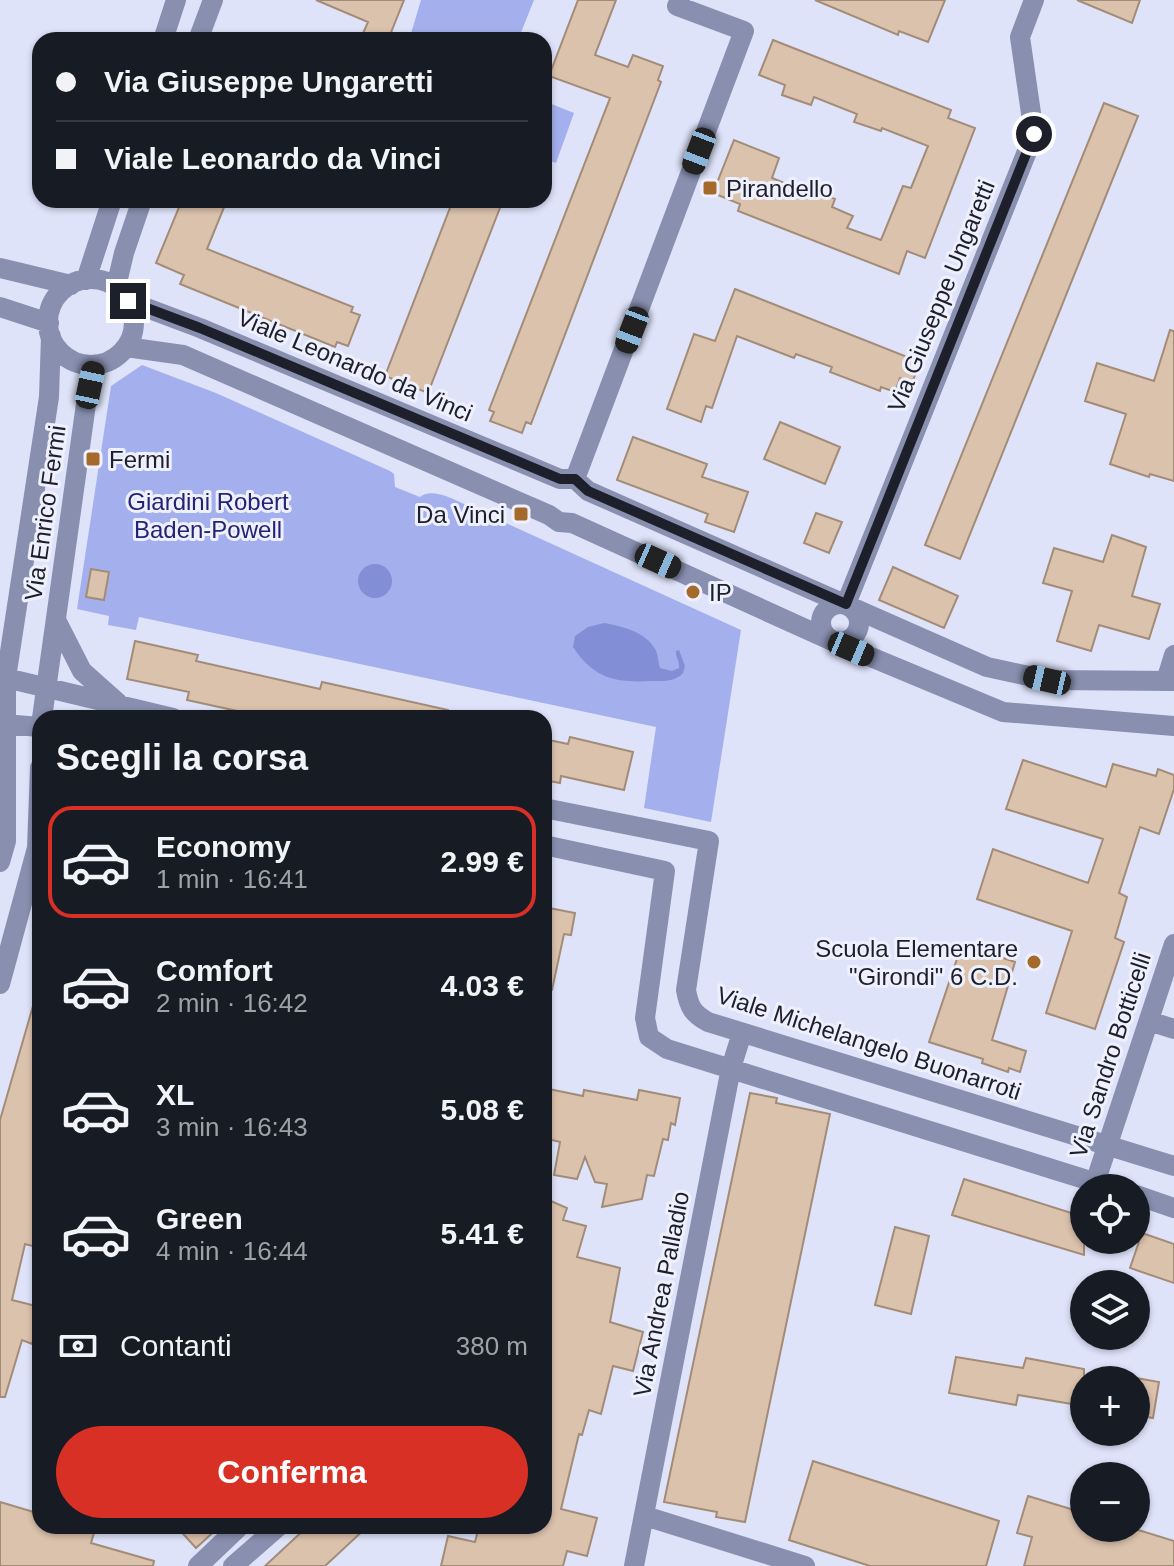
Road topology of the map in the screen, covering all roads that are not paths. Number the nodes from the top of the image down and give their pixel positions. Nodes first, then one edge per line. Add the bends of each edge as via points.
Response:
1 (176, 0) edge
2 (213, 0) edge
3 (680, 0) edge
4 (1034, 0) edge
5 (166, 32) edge
6 (201, 32) edge
7 (109, 208) edge
8 (139, 208) edge
9 (0, 268) edge
10 (79, 282) junction
11 (122, 294) junction
12 (0, 307) edge
13 (50, 330) junction
14 (126, 347) junction
15 (94, 365) junction
16 (574, 483) junction
17 (549, 515) junction
18 (572, 523) junction
19 (846, 604) junction
20 (56, 620) junction
21 (830, 640) junction
22 (1174, 655) edge
23 (6, 678) junction
24 (1170, 681) edge
25 (47, 687) junction
26 (121, 705) junction
27 (43, 710) edge
28 (141, 710) edge
29 (4, 724) junction
30 (32, 726) edge
31 (1174, 726) edge
32 (552, 810) edge
33 (552, 847) edge
34 (0, 862) edge
35 (32, 869) edge
36 (1174, 944) edge
37 (0, 984) edge
38 (1149, 1021) junction
39 (1174, 1029) edge
40 (742, 1033) junction
41 (731, 1068) junction
42 (1107, 1145) junction
43 (1174, 1166) edge
44 (1070, 1174) edge
45 (1105, 1174) edge
46 (1150, 1200) edge
47 (1174, 1208) edge
48 (645, 1516) junction
49 (232, 1534) edge
50 (270, 1534) edge
51 (198, 1566) edge
52 (233, 1566) edge
53 (634, 1566) edge
54 (805, 1566) edge

1 - 5 street
2 - 6 street
3 - 16 street via 677,6 744,31
4 - 19 street, Via Giuseppe Ungaretti via 1020,37 1034,134
7 - 10 street
8 - 11 street via 124,253
9 - 10 street
10 - 11 street via 102,281
10 - 13 street via 54,303
11 - 14 street via 134,316
11 - 16 street, Viale Leonardo da Vinci
12 - 13 street
13 - 15 street via 65,356
13 - 23 street, Via Enrico Fermi via 49,397
14 - 15 street
14 - 17 street via 183,355
15 - 20 street, Via Enrico Fermi
16 - 17 street via 549,486
16 - 18 street via 590,504
16 - 19 street, Viale Leonardo da Vinci
17 - 18 street
18 - 21 street
19 - 21 street via 856,612 858,628 847,641
19 - 24 street, Viale Leonardo da Vinci via 987,667 1047,680
20 - 25 street, Via Enrico Fermi
20 - 26 street, Via Enrico Fermi via 82,671
21 - 31 street via 1003,712
22 - 24 street
23 - 25 street
23 - 29 street, Via Enrico Fermi
25 - 26 street
25 - 27 street, Via Enrico Fermi
26 - 28 street
29 - 30 street
29 - 34 street, Via Enrico Fermi via 6,841
32 - 40 street, Viale Michelangelo Buonarroti via 709,841 688,1005 708,1022
33 - 41 street via 665,871 647,991 649,1037 667,1049
35 - 37 street
36 - 38 street, Via Sandro Botticelli
38 - 39 street
38 - 42 street, Via Sandro Botticelli
40 - 41 street, Via Andrea Palladio
40 - 42 street, Viale Michelangelo Buonarroti
41 - 44 street
41 - 48 street, Via Andrea Palladio
42 - 43 street, Viale Michelangelo Buonarroti
42 - 45 street, Via Sandro Botticelli
46 - 47 street
48 - 53 street, Via Andrea Palladio
48 - 54 street
49 - 51 street
50 - 52 street

